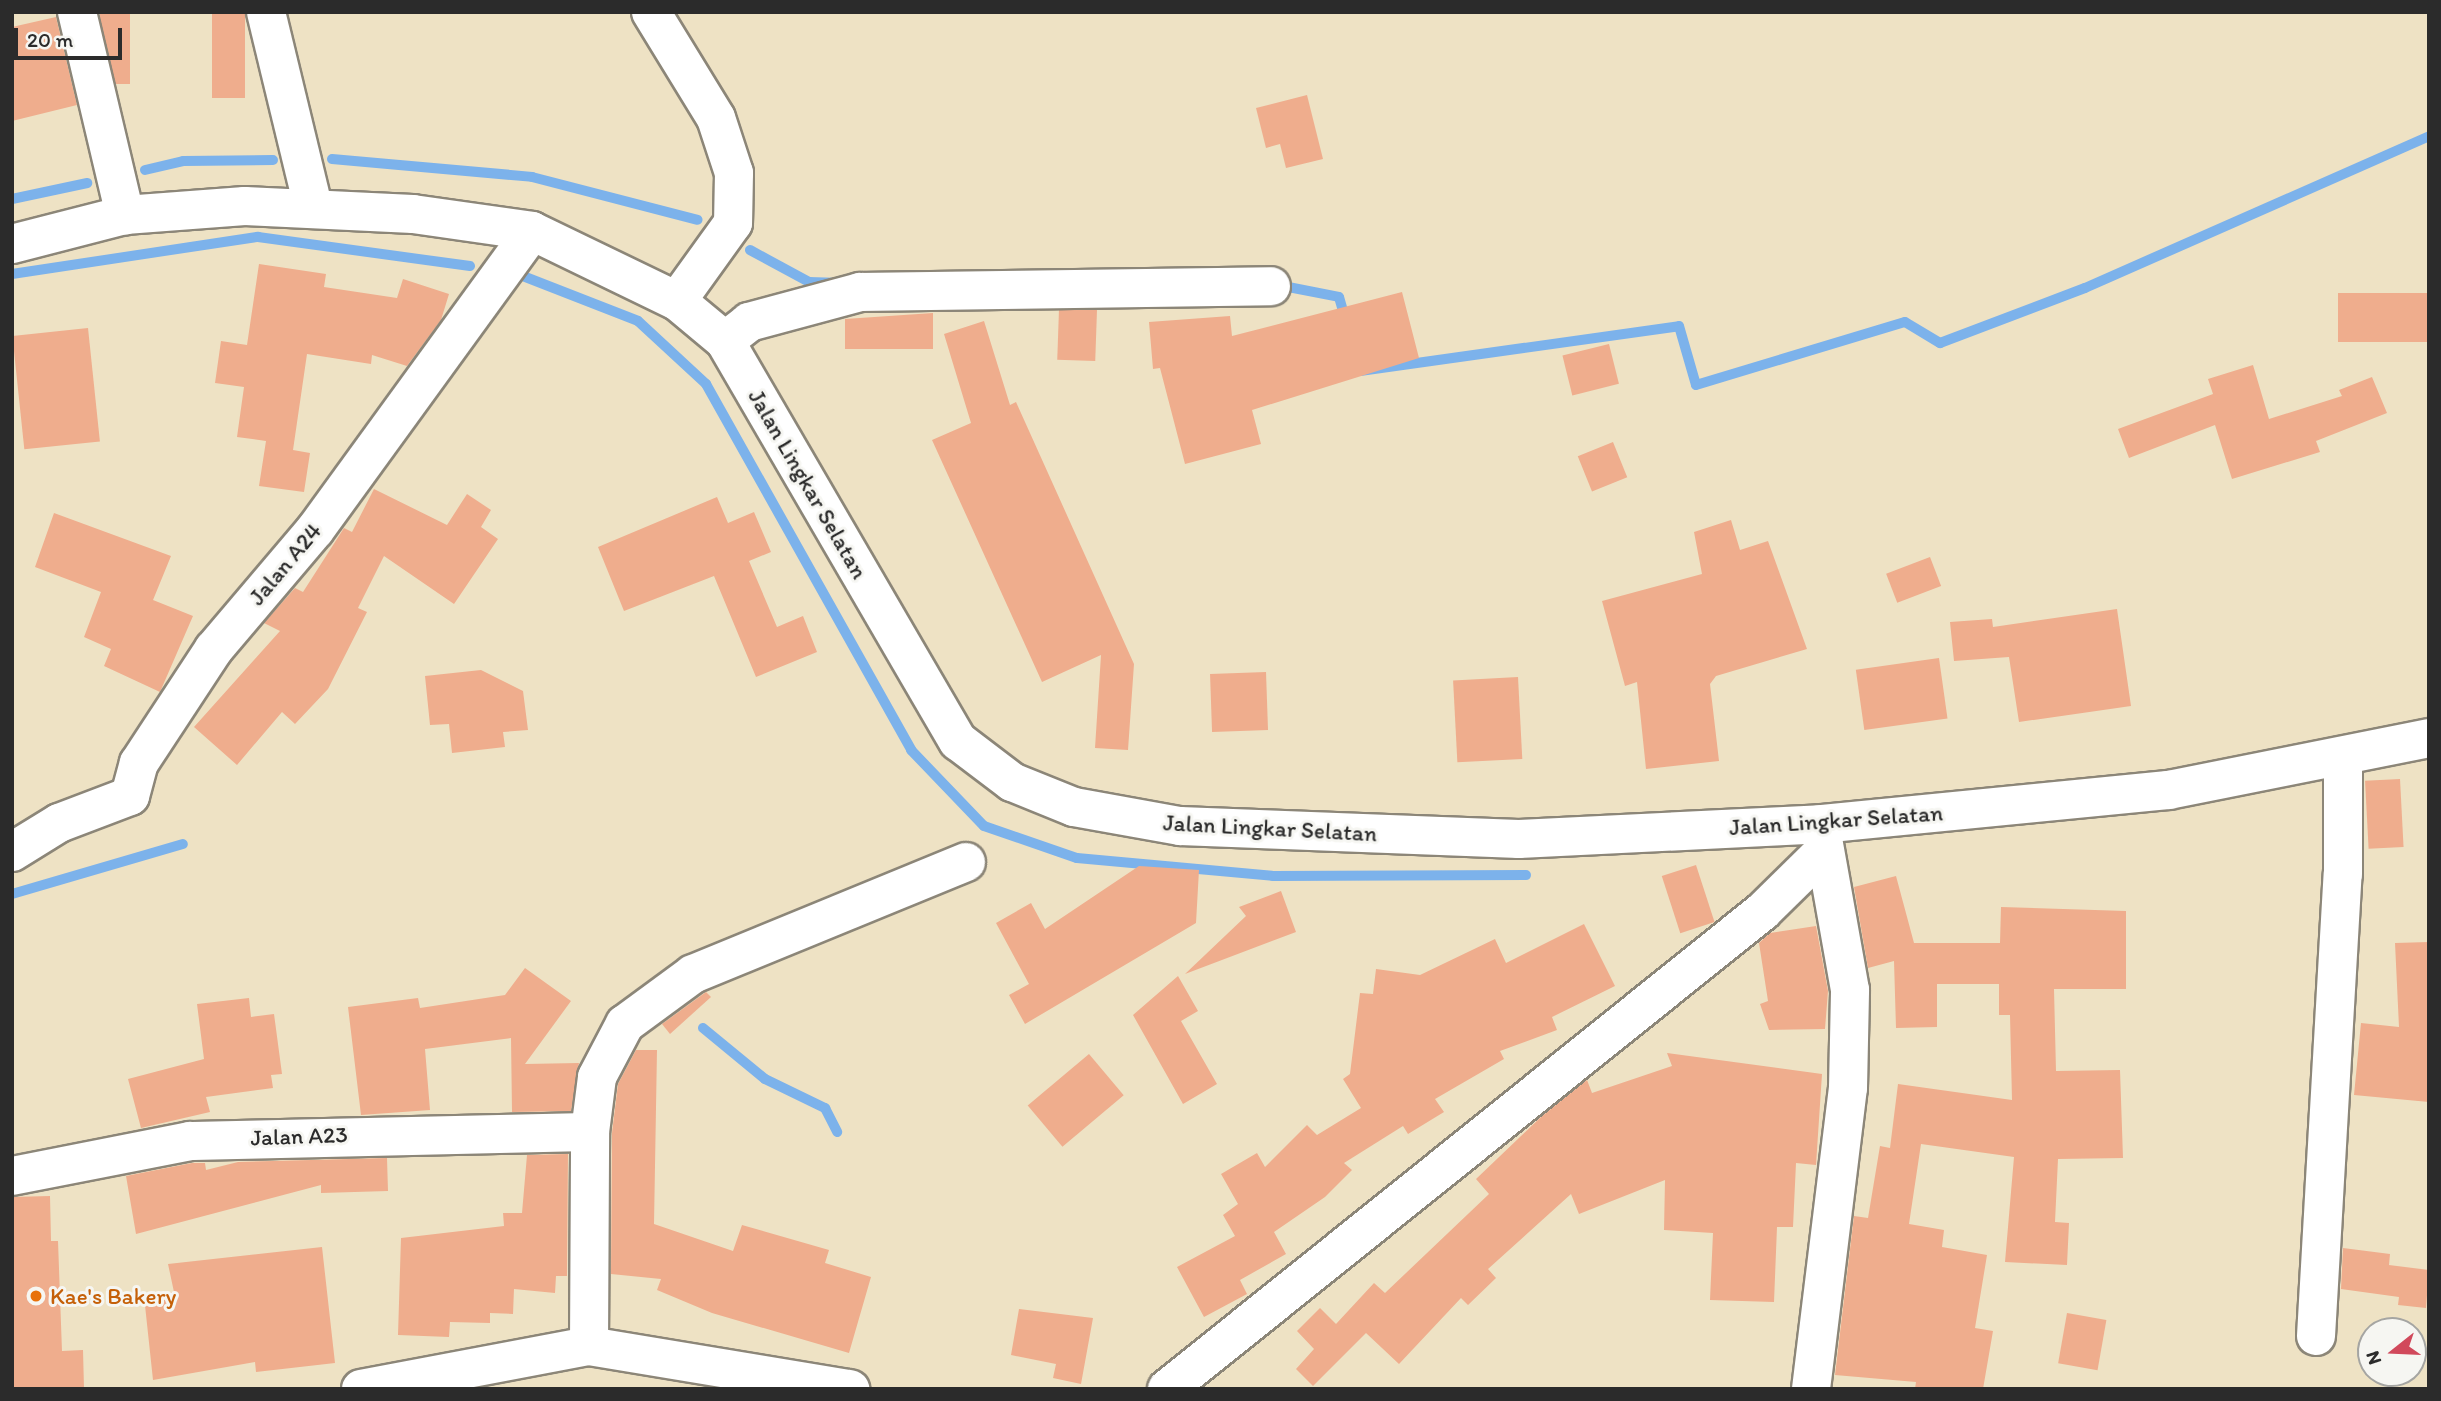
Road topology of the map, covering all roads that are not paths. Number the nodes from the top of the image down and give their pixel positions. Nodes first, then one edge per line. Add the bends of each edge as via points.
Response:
1 (77, 12) edge
2 (266, 12) edge
3 (651, 12) edge
4 (313, 206) junction
5 (125, 215) junction
6 (532, 231) junction
7 (12, 244) edge
8 (1272, 286) dead end
9 (677, 301) junction
10 (725, 341) junction
11 (2429, 738) edge
12 (2343, 757) junction
13 (1822, 837) junction
14 (12, 852) edge
15 (966, 862) dead end
16 (590, 1132) junction
17 (12, 1176) edge
18 (2316, 1336) dead end
19 (589, 1346) junction
20 (745, 1378) edge
21 (361, 1389) edge
22 (850, 1389) edge
23 (1167, 1389) edge
24 (1811, 1389) edge

1 - 5 main road
2 - 4 main road
3 - 9 main road via 716,118 734,173 733,223
4 - 5 main road, Jalan Lingkar Selatan
4 - 6 main road, Jalan Lingkar Selatan
5 - 7 main road, Jalan Lingkar Selatan
6 - 9 main road, Jalan Lingkar Selatan
6 - 14 main road, Jalan A24 via 315,530 214,649 139,763 130,796 59,823
8 - 10 main road via 860,292 749,322
9 - 10 main road, Jalan Lingkar Selatan
10 - 13 main road, Jalan Lingkar Selatan via 958,741 1043,797 1180,826 1519,839
11 - 12 main road, Jalan Lingkar Selatan
12 - 13 main road, Jalan Lingkar Selatan via 2169,790
12 - 18 main road via 2343,874
13 - 23 main road via 1763,911
13 - 24 main road via 1850,990 1848,1076
15 - 16 main road via 693,974 625,1024 610,1044 597,1077
16 - 17 main road, Jalan A23 via 190,1141
16 - 19 main road
19 - 20 main road
19 - 21 main road
20 - 22 main road

